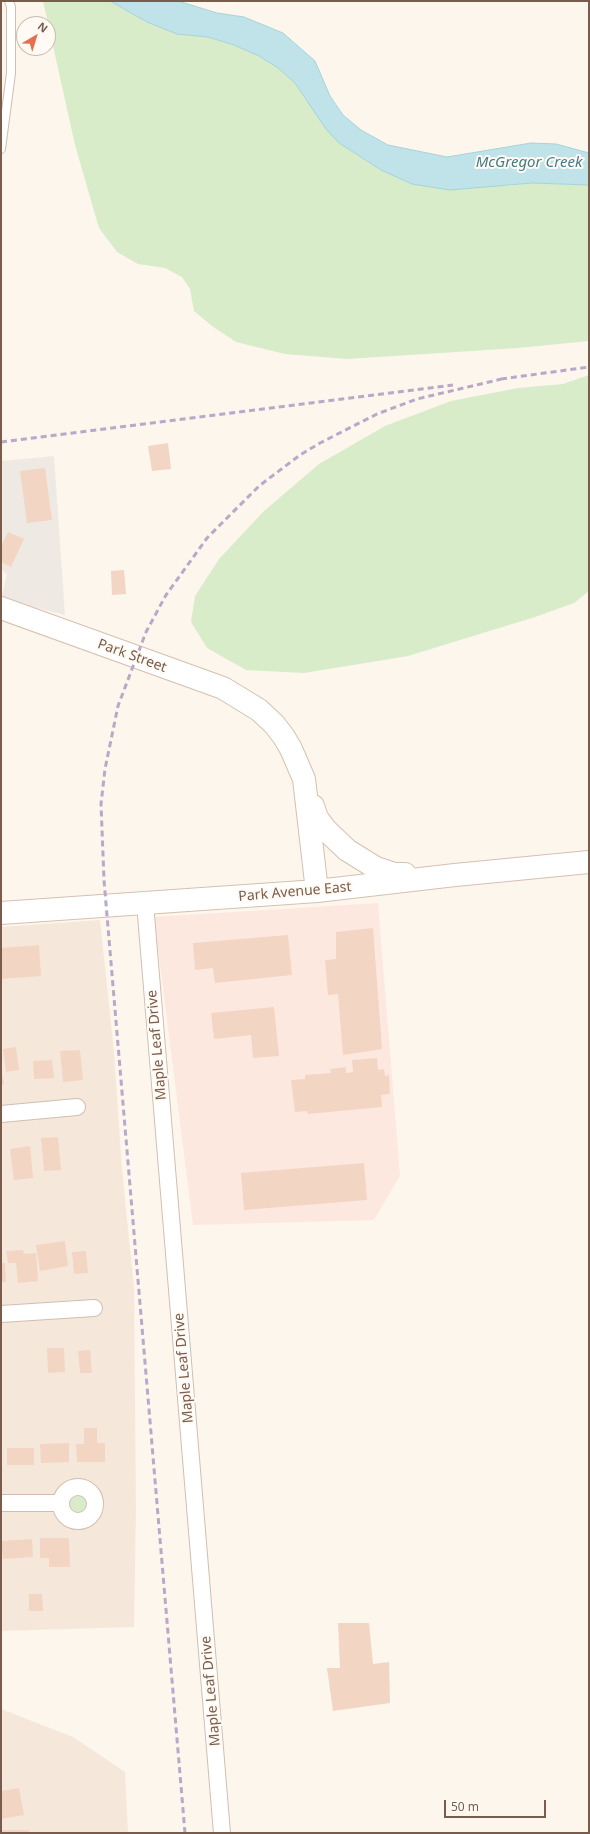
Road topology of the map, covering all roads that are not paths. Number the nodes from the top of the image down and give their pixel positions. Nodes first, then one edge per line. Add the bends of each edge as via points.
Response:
1 (8, 1) edge
2 (1, 149) edge
3 (1, 608) edge
4 (307, 789) junction
5 (589, 862) edge
6 (455, 875) junction
7 (317, 891) junction
8 (145, 903) junction
9 (1, 913) edge
10 (77, 1107) dead end
11 (1, 1114) edge
12 (94, 1308) dead end
13 (1, 1314) edge
14 (1, 1503) edge
15 (61, 1503) dead end
16 (222, 1833) edge

1 - 2 lane via 11,73
3 - 4 main road, Park Street via 223,688 259,710 274,724 291,749
4 - 6 main road via 317,818 332,838 362,860 394,874
4 - 7 main road
5 - 6 main road, Park Avenue East
6 - 7 main road, Park Avenue East
7 - 8 main road, Park Avenue East
8 - 9 main road, Park Avenue East
8 - 16 street, Maple Leaf Drive
10 - 11 street
12 - 13 street
14 - 15 street

